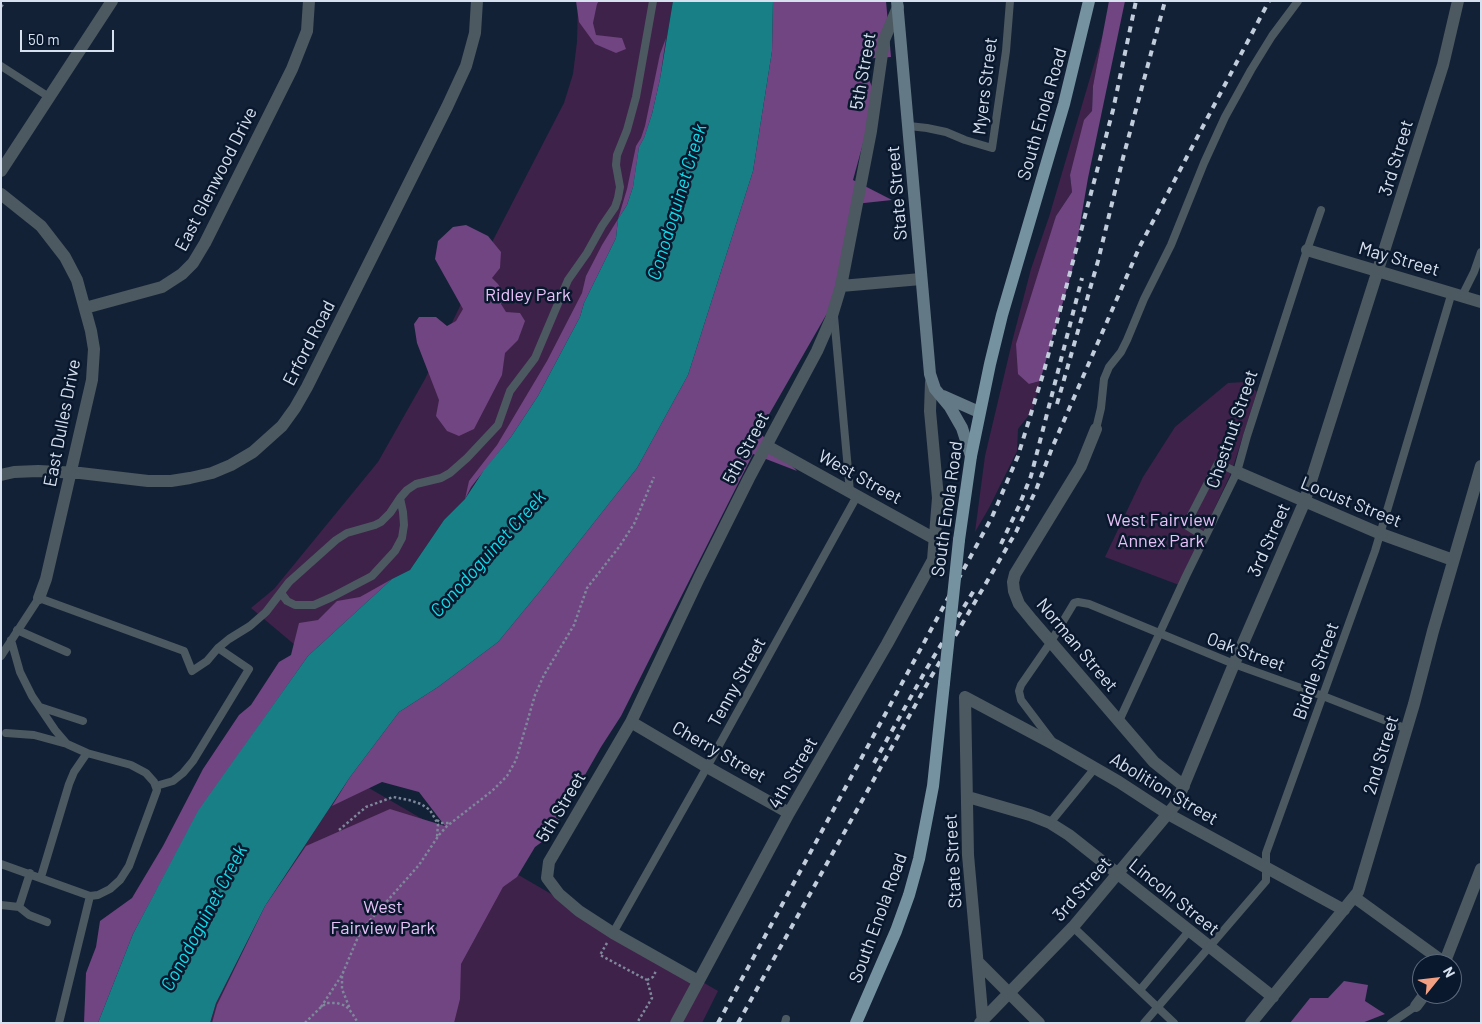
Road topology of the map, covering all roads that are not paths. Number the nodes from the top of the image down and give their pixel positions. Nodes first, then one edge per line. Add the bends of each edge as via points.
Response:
1 (112, 1) edge
2 (309, 1) edge
3 (476, 1) edge
4 (654, 1) edge
5 (1010, 1) edge
6 (1089, 1) edge
7 (1298, 1) edge
8 (1458, 1) edge
9 (898, 4) edge
10 (1, 66) edge
11 (49, 97) junction
12 (909, 126) junction
13 (1, 171) edge
14 (1, 194) edge
15 (1321, 210) dead end
16 (1307, 250) junction
17 (1481, 252) edge
18 (1378, 272) junction
19 (921, 279) junction
20 (841, 286) junction
21 (1457, 294) junction
22 (1481, 302) edge
23 (85, 308) junction
24 (834, 311) junction
25 (931, 382) junction
26 (940, 395) junction
27 (980, 412) junction
28 (1096, 428) joint
29 (768, 446) junction
30 (972, 456) junction
31 (1481, 466) edge
32 (70, 472) junction
33 (1237, 472) junction
34 (1, 475) edge
35 (853, 494) junction
36 (400, 498) junction
37 (1304, 503) junction
38 (1380, 534) junction
39 (1205, 537) junction
40 (935, 539) junction
41 (1453, 560) junction
42 (281, 593) junction
43 (39, 598) junction
44 (17, 630) junction
45 (1160, 634) junction
46 (11, 640) junction
47 (1050, 643) junction
48 (218, 648) junction
49 (67, 652) dead end
50 (1, 656) edge
51 (1234, 664) junction
52 (1323, 696) junction
53 (965, 697) joint
54 (40, 707) junction
55 (83, 721) dead end
56 (1119, 721) junction
57 (632, 722) junction
58 (1407, 729) junction
59 (6, 733) dead end
60 (67, 744) junction
61 (1055, 745) junction
62 (86, 753) junction
63 (707, 767) junction
64 (1095, 768) junction
65 (156, 786) junction
66 (1184, 786) junction
67 (968, 798) junction
68 (789, 813) junction
69 (1168, 814) junction
70 (1050, 823) junction
71 (1, 864) edge
72 (1266, 867) junction
73 (1481, 869) edge
74 (30, 873) junction
75 (1118, 874) junction
76 (41, 877) junction
77 (90, 896) junction
78 (1354, 897) junction
79 (1, 905) edge
80 (19, 907) junction
81 (1344, 910) junction
82 (47, 922) dead end
83 (1073, 928) junction
84 (1189, 931) junction
85 (613, 933) junction
86 (1209, 948) junction
87 (1433, 954) edge
88 (1448, 954) edge
89 (978, 962) junction
90 (698, 981) junction
91 (1140, 990) junction
92 (1009, 994) junction
93 (1273, 997) junction
94 (1416, 1006) edge
95 (1158, 1007) junction
96 (982, 1022) edge
97 (60, 1023) edge
98 (676, 1023) edge
99 (856, 1023) edge
100 (1040, 1023) edge
101 (1144, 1023) edge
102 (1174, 1023) edge
103 (1251, 1023) edge
104 (1390, 1023) edge

1 - 11 street
2 - 23 street, East Glenwood Drive via 307,31 296,61 193,263 162,287
3 - 32 street, Erford Road via 472,48 462,74 307,387 282,426 253,452 231,465 190,478 148,481
4 - 36 lane via 636,97 617,154 620,187 615,207 568,280 535,358 510,391 493,432 450,473 416,484
5 - 12 lane, Myers Street via 992,148 946,132
6 - 27 main road, South Enola Road via 1064,104 1002,315
7 - 28 lane via 1251,70 1204,163 1171,245 1127,340 1104,379
8 - 18 street, 3rd Street via 1443,66
9 - 12 main road, State Street
9 - 20 street, 5th Street via 884,40
10 - 11 lane
11 - 13 street
12 - 19 main road, State Street
14 - 23 street, East Dulles Drive via 41,226 55,242 77,280
15 - 16 lane, Chestnut Street
16 - 18 street, May Street
16 - 33 lane, Chestnut Street
17 - 21 lane, Biddle Street via 1474,272
18 - 21 street, May Street
18 - 37 street, 3rd Street
19 - 20 street
19 - 25 main road, State Street
20 - 24 street, 5th Street
21 - 22 street, May Street
21 - 38 lane, Biddle Street
23 - 32 street, East Dulles Drive via 94,349 93,369
24 - 29 street, 5th Street
24 - 35 lane
25 - 26 main road, State Street
25 - 40 street, State Street via 930,412 938,498
26 - 27 main road
26 - 30 main road, State Street via 962,428
27 - 30 main road, South Enola Road
28 - 47 street, Norman Street via 1081,466 1013,582 1019,604
29 - 35 street, West Street
29 - 57 street, 5th Street via 699,578
30 - 99 main road, South Enola Road, bridge via 959,540 933,786 919,859 896,931
31 - 41 street, 2nd Street
32 - 34 street, Erford Road
32 - 43 street, East Dulles Drive
33 - 37 street, Locust Street
33 - 39 lane, Chestnut Street
33 - 39 lane via 1218,463 1186,525
35 - 40 street, West Street
35 - 63 lane, Tenny Street
36 - 42 lane via 381,522 336,540
36 - 42 lane via 404,526 402,538 395,551 372,576 314,604 295,604 287,601
37 - 38 street, Locust Street
37 - 51 street, 3rd Street
38 - 41 street, Locust Street
38 - 52 lane, Biddle Street
39 - 45 lane, Chestnut Street
40 - 68 street, 4th Street via 930,566
41 - 58 street, 2nd Street
42 - 48 lane via 250,626
43 - 44 lane
43 - 48 lane via 184,651 192,671 207,662
44 - 46 lane
44 - 49 lane
45 - 47 lane, Oak Street via 1078,602
45 - 51 lane, Oak Street
45 - 56 lane, Chestnut Street
46 - 50 lane
46 - 54 lane via 20,672
47 - 56 street, Norman Street
47 - 61 lane via 1019,691 1021,700
48 - 65 lane via 249,669 183,773
51 - 52 lane, Oak Street
51 - 66 street, 3rd Street
52 - 58 lane, Oak Street
52 - 72 lane, Biddle Street via 1266,853
53 - 61 street, Abolition Street
53 - 67 street, State Street
54 - 55 lane
54 - 60 lane
56 - 66 street, Norman Street via 1154,762
57 - 63 street, Cherry Street
57 - 85 street, 5th Street via 549,862 547,878 559,894
58 - 78 street, 2nd Street
59 - 60 lane via 34,735
60 - 62 lane
61 - 64 street, Abolition Street
62 - 65 lane via 131,765 146,773
62 - 76 lane via 69,784
63 - 68 street, Cherry Street
63 - 85 lane, Tenny Street
64 - 69 street, Abolition Street
64 - 70 lane
65 - 77 lane via 156,794 129,866 110,889
66 - 69 street, 3rd Street
67 - 70 street, Lincoln Street
67 - 89 street, State Street via 968,854
68 - 90 street, 4th Street
69 - 72 street, Abolition Street
69 - 75 street, 3rd Street
70 - 75 street, Lincoln Street
71 - 74 lane
72 - 81 street, Abolition Street
72 - 86 lane, Biddle Street via 1266,881
73 - 88 street
74 - 76 lane
74 - 80 lane
75 - 83 street, 3rd Street
75 - 84 street, Lincoln Street
76 - 77 lane
77 - 97 lane
78 - 81 street, 2nd Street
78 - 87 street
79 - 80 lane
80 - 82 lane
81 - 93 street, 2nd Street
83 - 91 lane
83 - 92 street, 3rd Street
84 - 86 street, Lincoln Street
84 - 91 lane
85 - 90 street
86 - 93 street, Lincoln Street
86 - 95 lane, Biddle Street
89 - 92 street
89 - 96 street, State Street
90 - 98 street, 4th Street
91 - 95 lane
92 - 96 street, 3rd Street
92 - 100 street
93 - 103 street, 2nd Street
94 - 104 lane
95 - 101 lane, Biddle Street
95 - 102 lane

